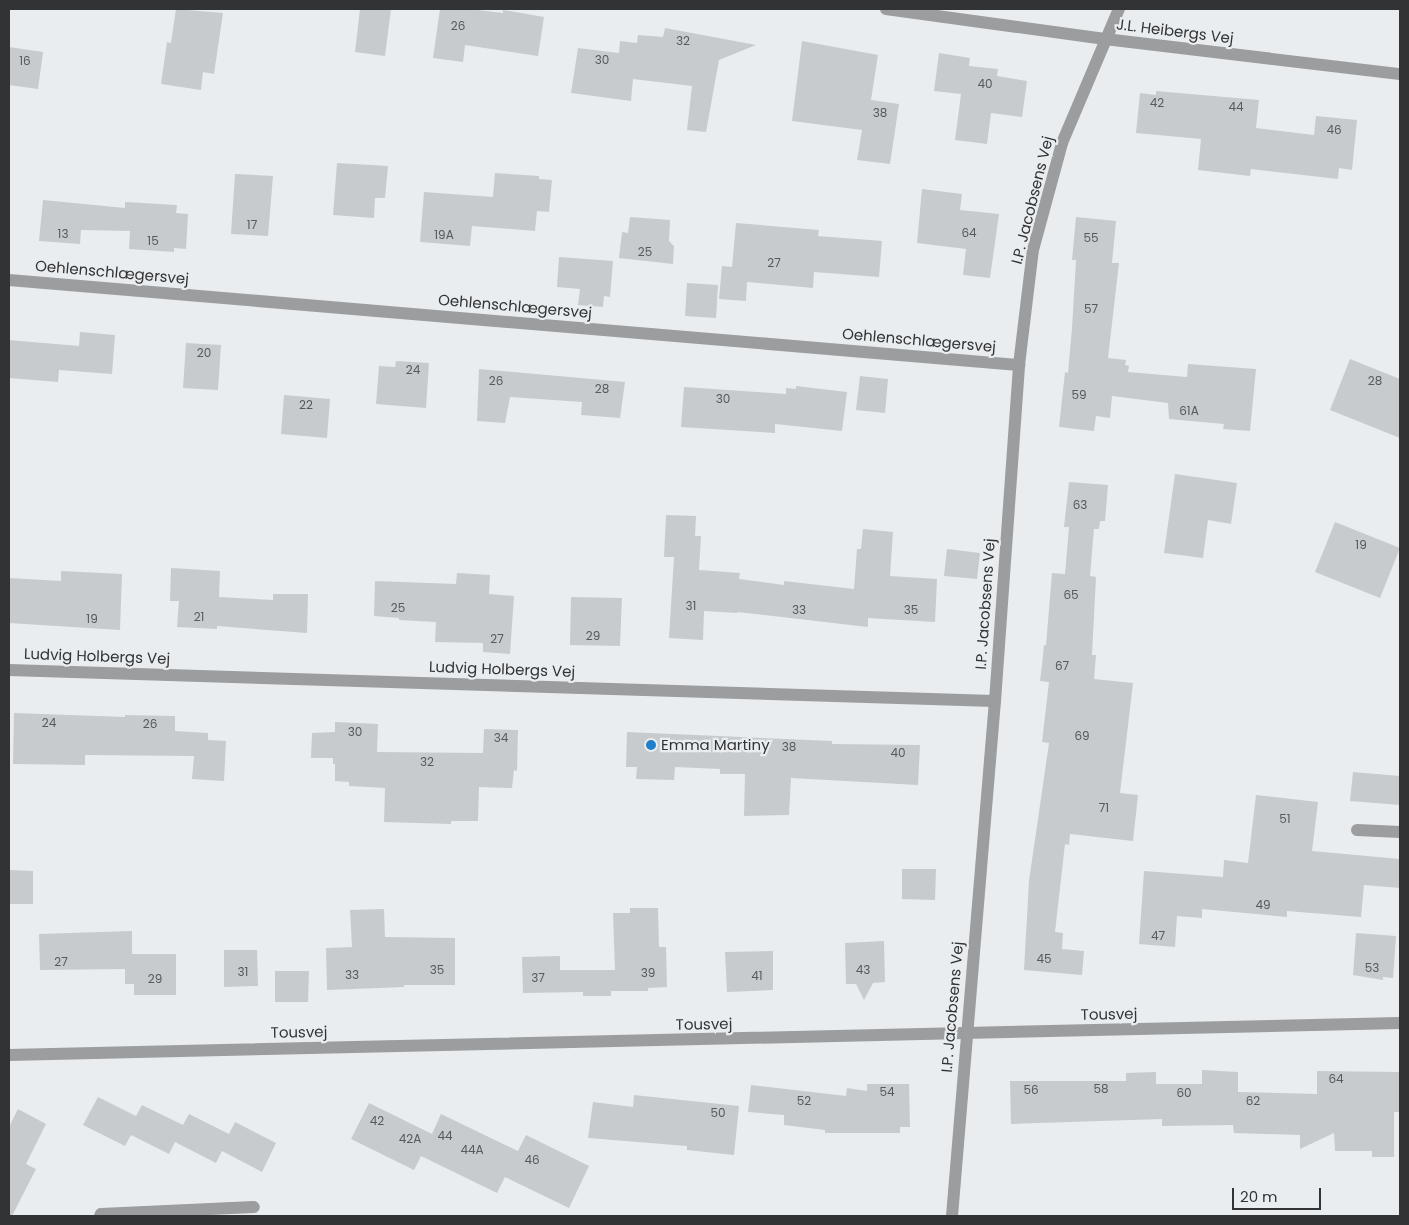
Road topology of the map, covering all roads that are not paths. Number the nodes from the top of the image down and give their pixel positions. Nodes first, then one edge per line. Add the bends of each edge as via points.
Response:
1 (886, 9) edge
2 (1119, 9) edge
3 (1105, 39) junction
4 (1400, 74) edge
5 (9, 280) edge
6 (1019, 365) junction
7 (9, 670) edge
8 (995, 701) junction
9 (1357, 830) dead end
10 (1400, 832) edge
11 (1400, 1024) edge
12 (966, 1034) junction
13 (9, 1055) edge
14 (254, 1207) dead end
15 (100, 1216) edge
16 (952, 1216) edge

1 - 3 street, J.L. Heibergs Vej
2 - 3 street, I.P. Jacobsens Vej
3 - 4 street, J.L. Heibergs Vej
3 - 6 street, I.P. Jacobsens Vej via 1062,143 1033,250
5 - 6 street, Oehlenschlægersvej
6 - 8 street, I.P. Jacobsens Vej
7 - 8 street, Ludvig Holbergs Vej
8 - 12 street, I.P. Jacobsens Vej
9 - 10 street
11 - 12 street, Tousvej
12 - 13 street, Tousvej
12 - 16 street, I.P. Jacobsens Vej
14 - 15 street

